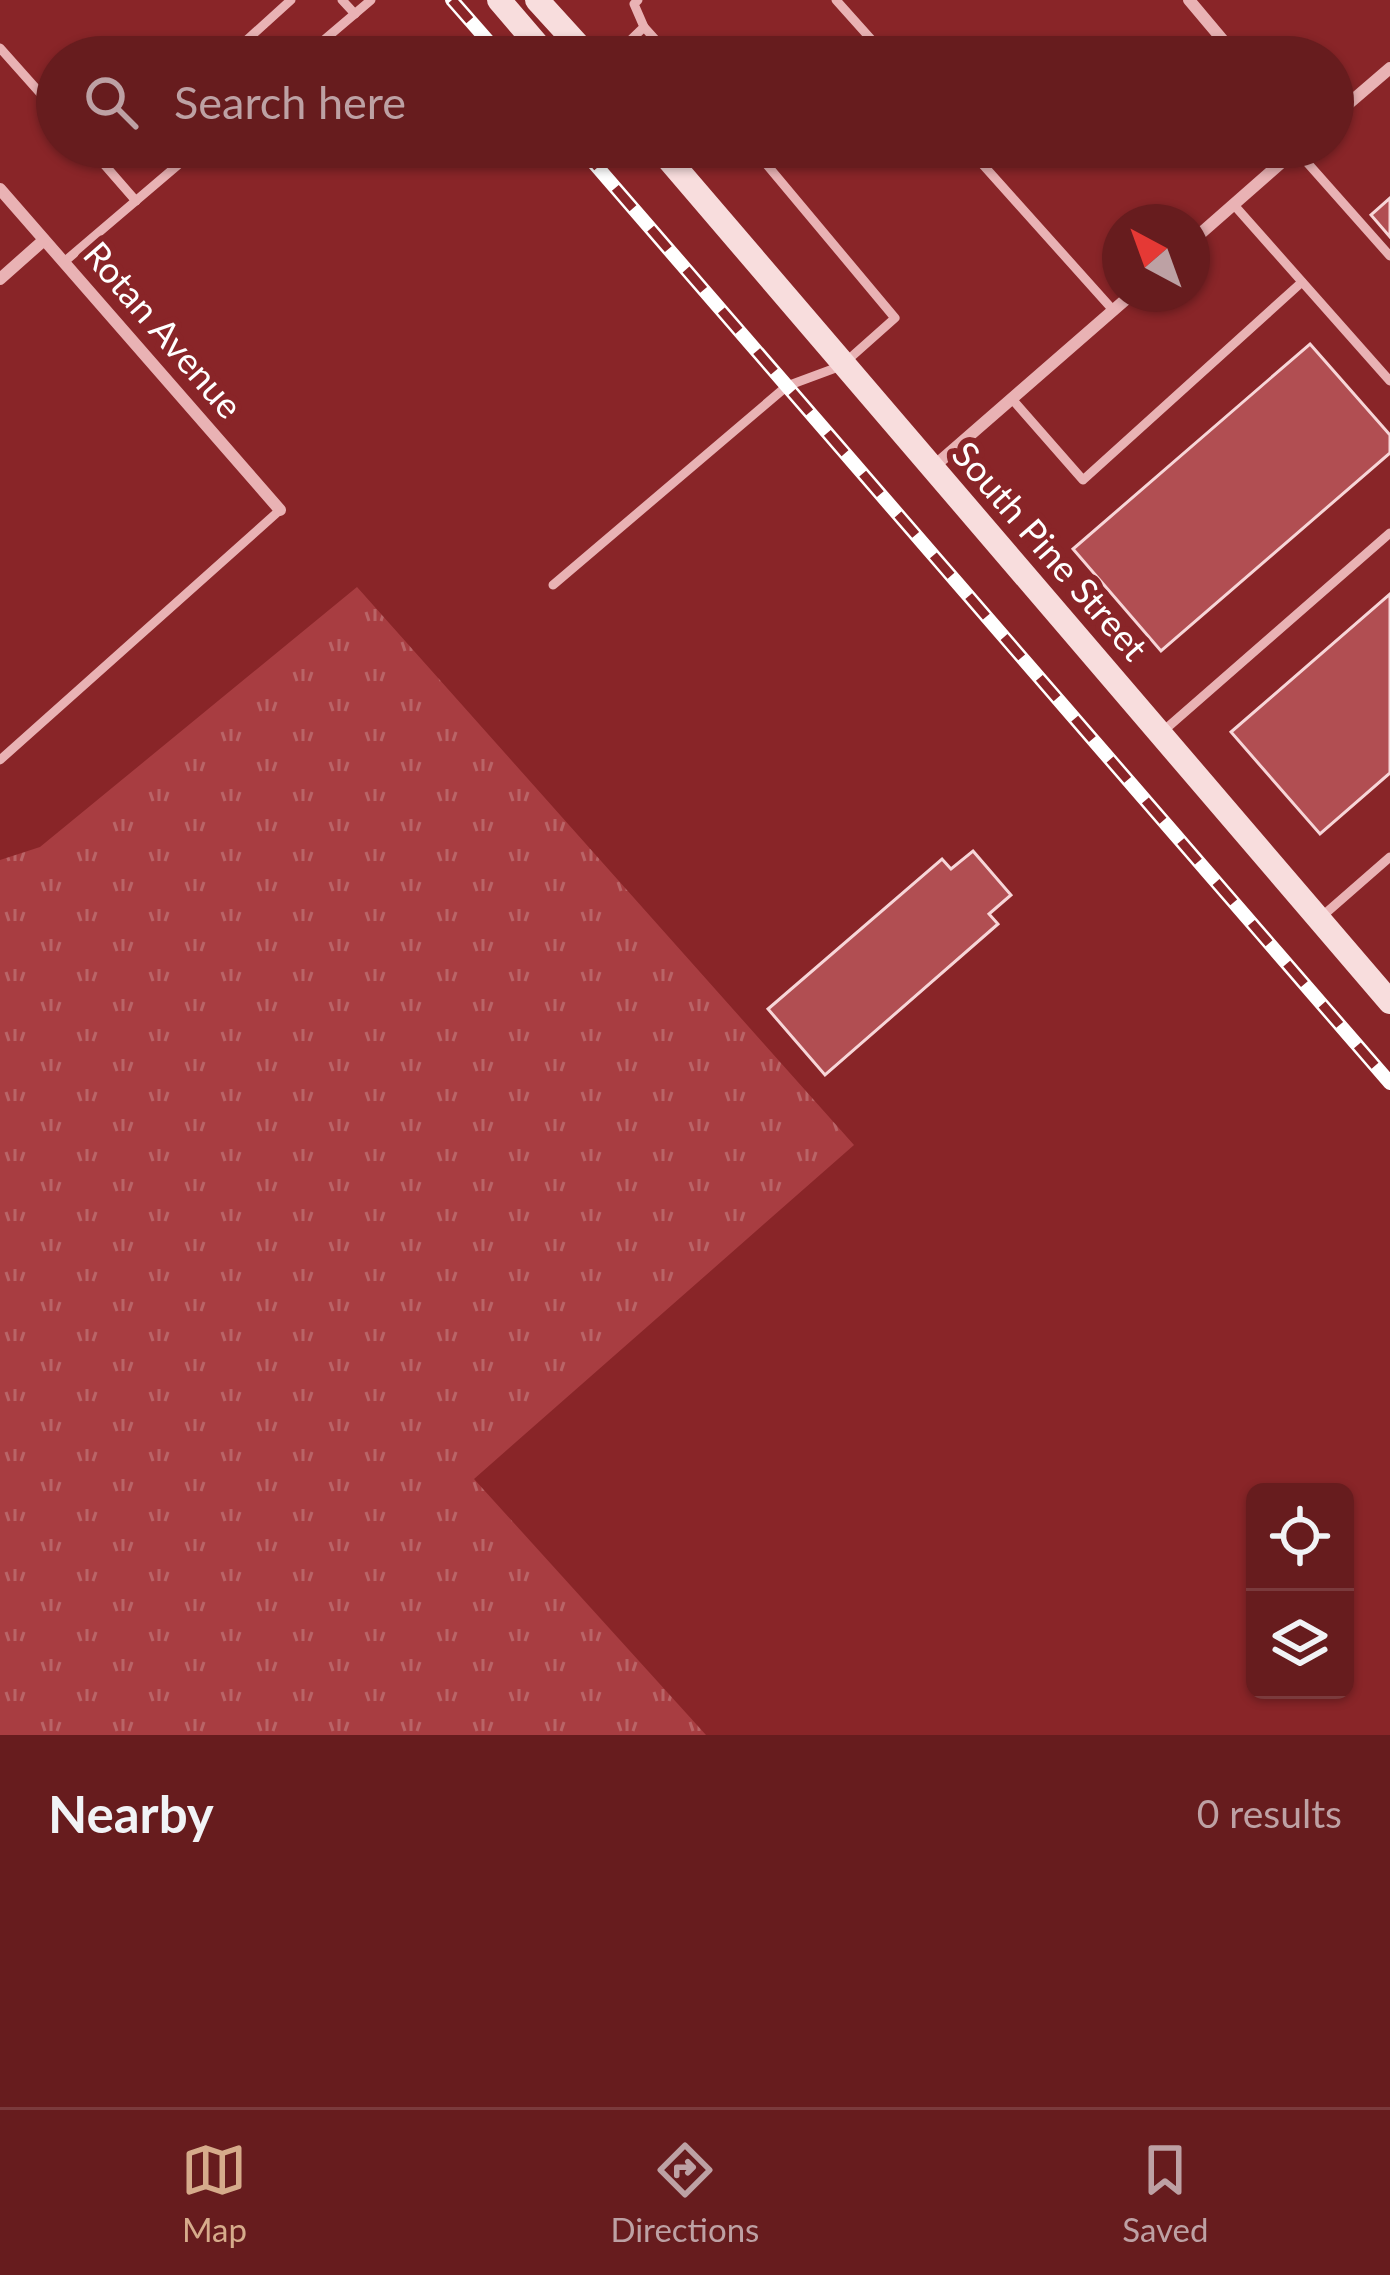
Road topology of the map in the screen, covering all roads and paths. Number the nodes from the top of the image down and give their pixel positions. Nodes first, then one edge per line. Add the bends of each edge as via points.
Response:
1 (291, 0) edge
2 (342, 0) edge
3 (371, 0) edge
4 (499, 0) edge
5 (537, 0) edge
6 (559, 0) edge
7 (638, 0) edge
8 (836, 0) edge
9 (1189, 0) edge
10 (355, 14) junction
11 (644, 27) junction
12 (251, 36) edge
13 (329, 36) edge
14 (530, 36) edge
15 (570, 36) edge
16 (587, 36) edge
17 (635, 36) edge
18 (652, 36) edge
19 (868, 36) edge
20 (1219, 36) edge
21 (0, 48) edge
22 (1390, 68) edge
23 (36, 88) edge
24 (1354, 100) edge
25 (107, 168) edge
26 (174, 168) edge
27 (676, 168) edge
28 (770, 168) edge
29 (986, 168) edge
30 (1276, 168) edge
31 (1315, 168) edge
32 (0, 189) edge
33 (136, 200) junction
34 (1234, 205) junction
35 (1210, 226) edge
36 (44, 240) junction
37 (1390, 256) edge
38 (64, 262) junction
39 (0, 279) edge
40 (1301, 282) junction
41 (1102, 298) edge
42 (1111, 312) edge
43 (841, 366) junction
44 (1390, 381) edge
45 (1012, 399) junction
46 (931, 469) junction
47 (280, 510) joint
48 (1390, 533) edge
49 (553, 585) dead end
50 (1161, 733) junction
51 (0, 760) edge
52 (1390, 857) edge
53 (1319, 919) junction
54 (1390, 1001) edge

1 - 12 lane
2 - 10 lane
3 - 10 lane
4 - 14 main road
5 - 15 main road
6 - 16 main road
7 - 11 lane
8 - 19 lane
9 - 20 street
10 - 13 lane
11 - 17 lane
11 - 18 lane
21 - 23 lane
22 - 24 street
25 - 33 lane
26 - 33 lane
27 - 43 main road, South Pine Street
28 - 43 lane via 896,318
29 - 41 lane
30 - 34 street
31 - 37 lane
32 - 36 street, Rotan Avenue
33 - 38 lane
34 - 35 street
34 - 40 lane
36 - 38 street, Rotan Avenue
36 - 39 street
38 - 47 street, Rotan Avenue
40 - 44 lane
40 - 45 lane via 1083,480
42 - 45 street
43 - 46 main road, South Pine Street
43 - 49 lane via 787,386
45 - 46 street
46 - 50 main road, South Pine Street
47 - 51 lane
48 - 50 lane
50 - 53 main road, South Pine Street
52 - 53 lane
53 - 54 main road, South Pine Street

